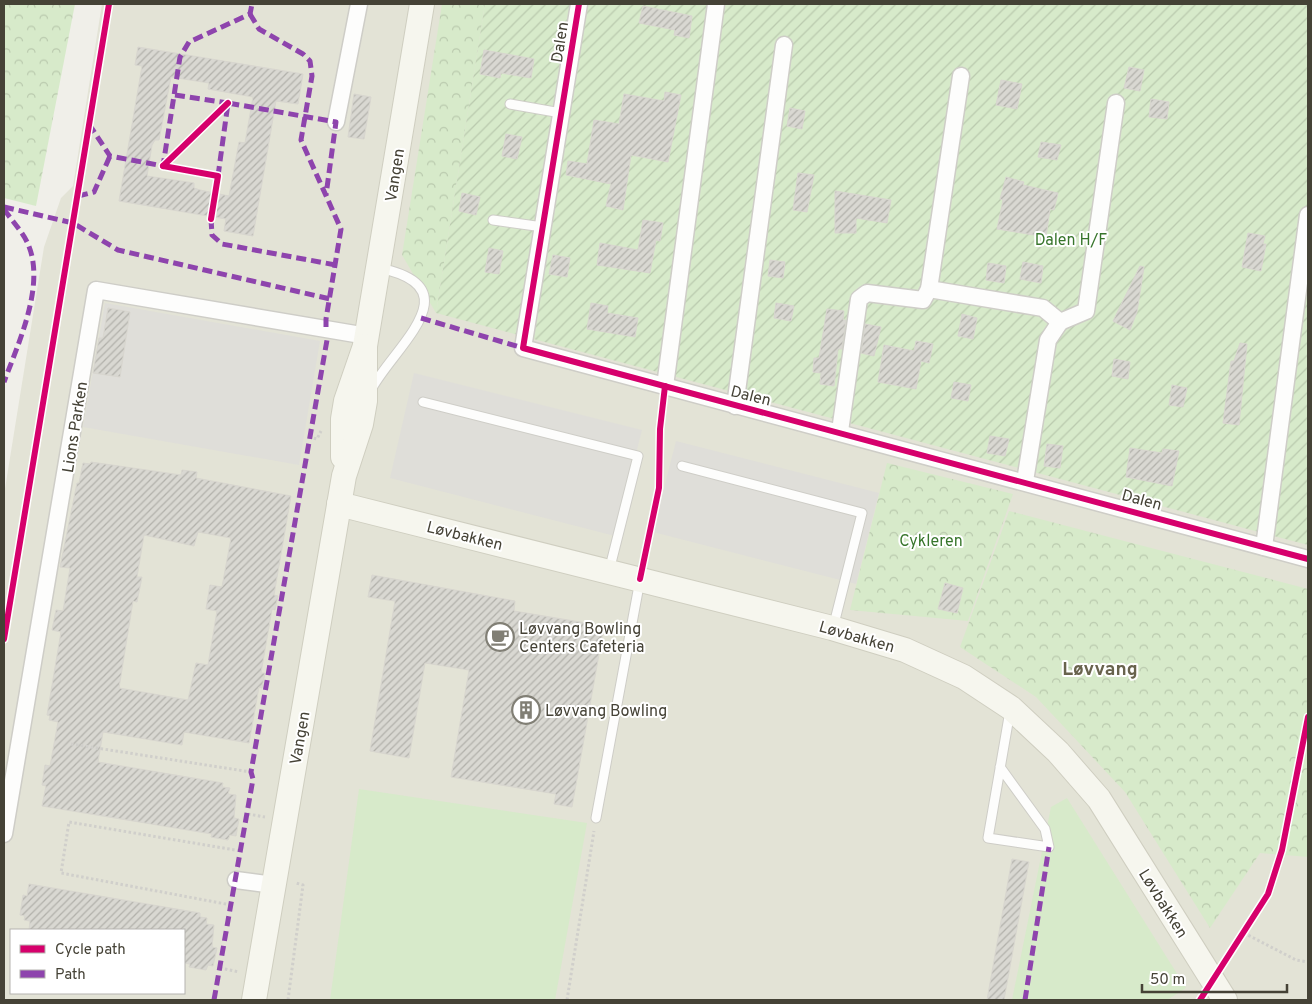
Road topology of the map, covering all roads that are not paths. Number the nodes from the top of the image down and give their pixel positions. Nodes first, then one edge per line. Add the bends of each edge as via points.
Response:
1 (359, 4) edge
2 (422, 4) edge
3 (579, 4) edge
4 (716, 4) edge
5 (784, 45) dead end
6 (961, 76) dead end
7 (1116, 103) dead end
8 (510, 104) dead end
9 (561, 113) junction
10 (336, 122) dead end
11 (1308, 215) edge
12 (493, 220) dead end
13 (543, 227) junction
14 (378, 268) junction
15 (928, 289) junction
16 (1060, 322) junction
17 (366, 341) junction
18 (665, 386) junction
19 (365, 401) junction
20 (423, 402) dead end
21 (735, 406) junction
22 (840, 431) junction
23 (682, 466) dead end
24 (344, 476) junction
25 (1025, 481) junction
26 (339, 504) junction
27 (1264, 547) junction
28 (1308, 559) edge
29 (609, 571) junction
30 (640, 579) junction
31 (832, 628) junction
32 (1011, 708) junction
33 (1000, 767) junction
34 (596, 818) road end
35 (4, 834) edge
36 (236, 880) dead end
37 (274, 885) junction
38 (254, 1000) edge
39 (1225, 1000) edge

1 - 10 street
2 - 14 street, Vangen
3 - 9 street, Dalen
4 - 18 street
5 - 21 street, Dalen
6 - 15 street
7 - 16 street via 1086,311
8 - 9 lane
9 - 13 street, Dalen
11 - 27 street
12 - 13 lane
13 - 18 street, Dalen via 523,348
14 - 17 street, Vangen
14 - 19 lane via 406,275 416,282 423,292 425,305 421,318 380,374
15 - 16 street via 1043,308
15 - 22 street via 923,300 867,293 859,299
16 - 25 street via 1048,340
17 - 19 street, Vangen
17 - 24 street, Vangen via 346,400
17 - 35 street, Lions Parken via 96,290
18 - 21 street, Dalen
19 - 24 street, Vangen
20 - 29 lane via 638,456
21 - 22 street, Dalen
22 - 25 street, Dalen
23 - 31 lane via 862,513
24 - 26 street, Vangen
25 - 27 street, Dalen
26 - 29 street, Løvbakken
26 - 37 street, Vangen
27 - 28 street, Dalen
29 - 30 street, Løvbakken
30 - 31 street, Løvbakken
30 - 34 lane
31 - 32 street, Løvbakken via 905,650 964,677
32 - 33 lane
32 - 39 street, Løvbakken via 1058,752 1100,799
33 - 33 lane via 988,838 1050,847 1045,829
36 - 37 street
37 - 38 street, Vangen

